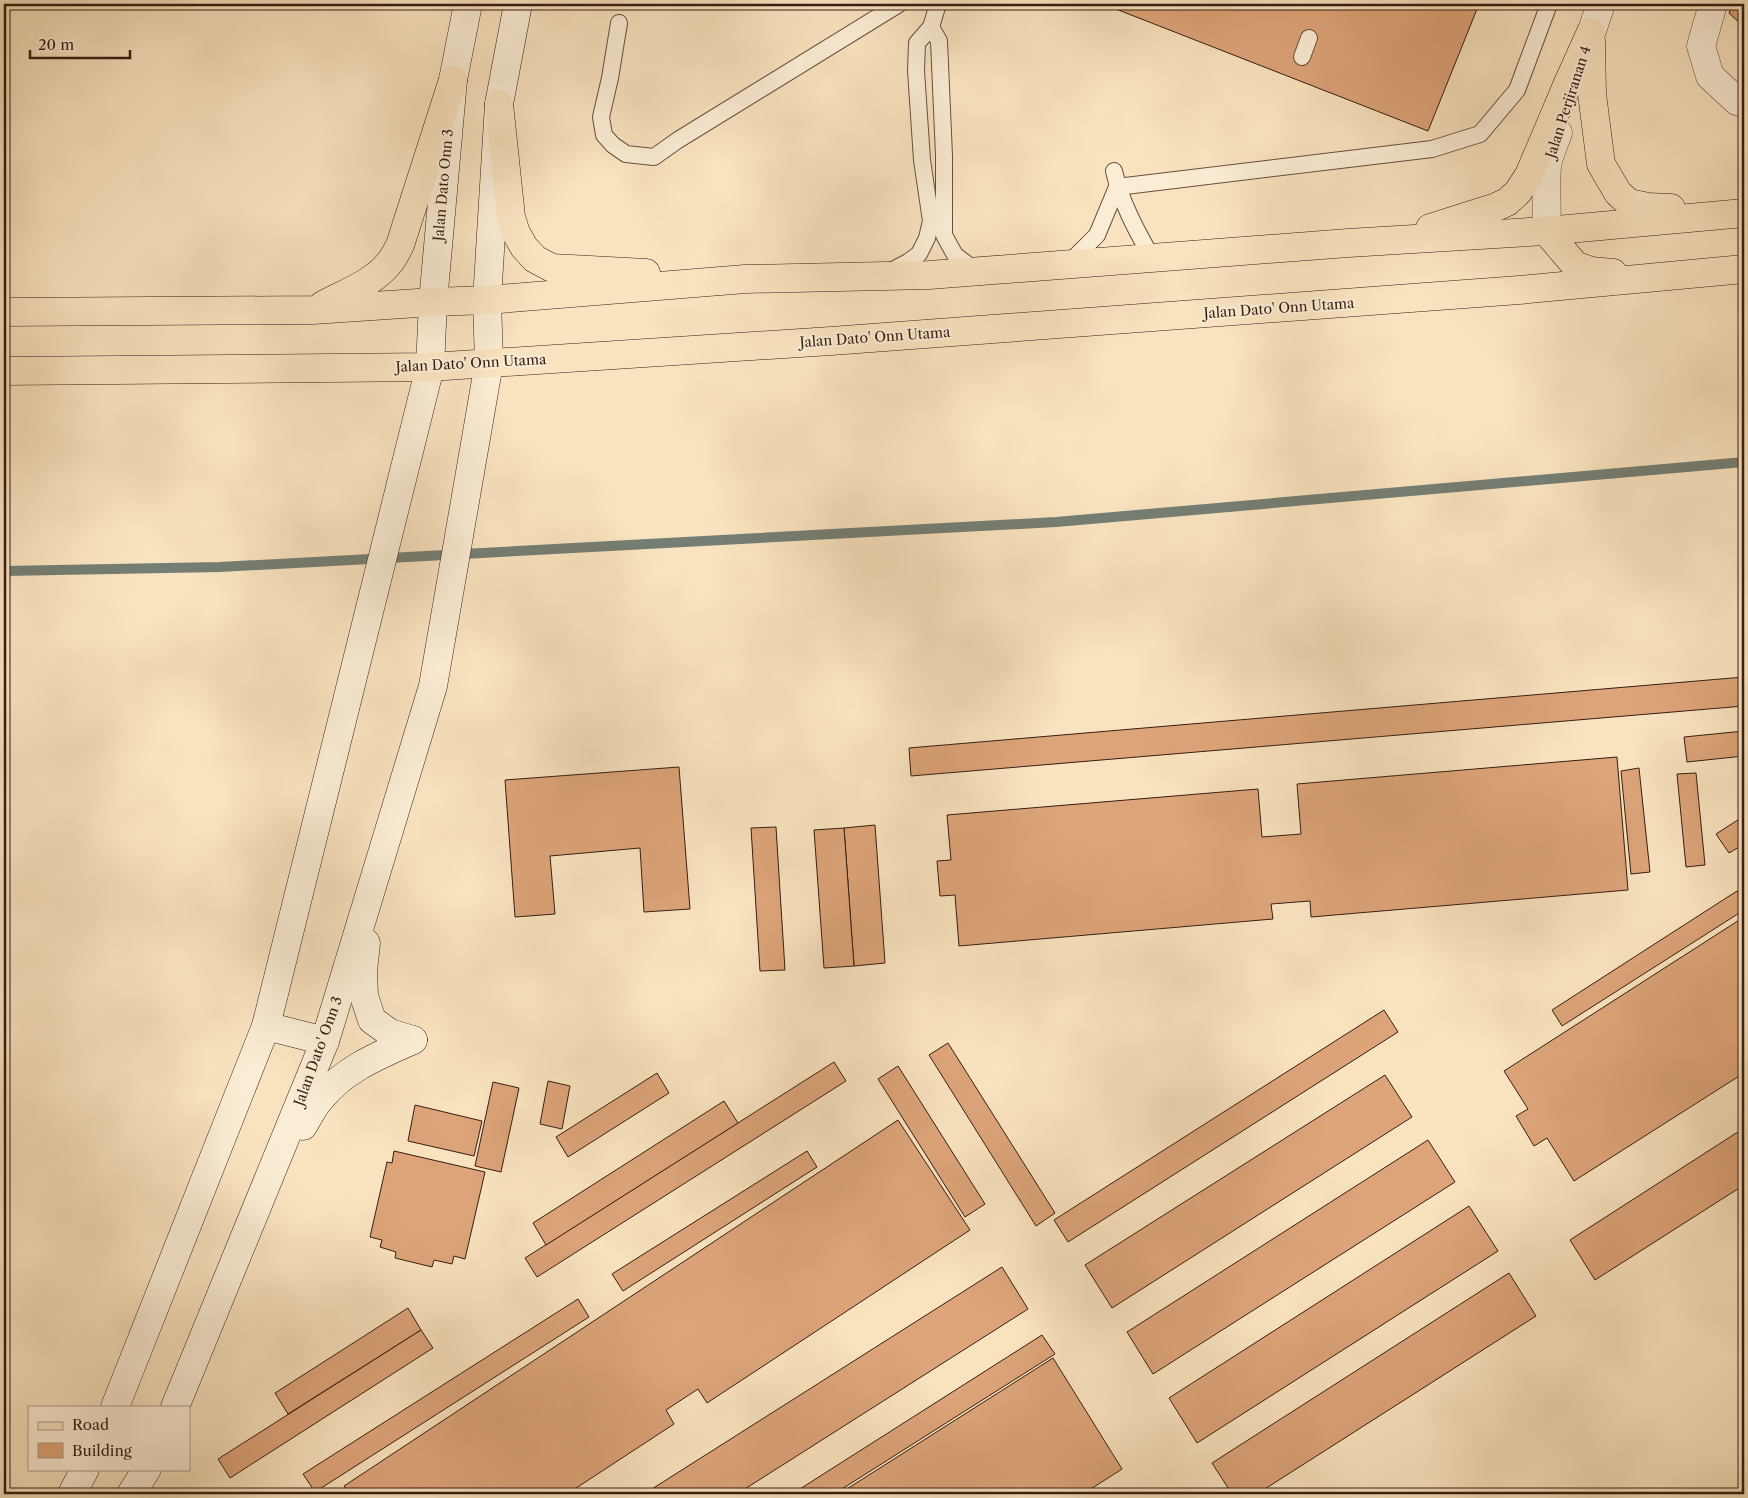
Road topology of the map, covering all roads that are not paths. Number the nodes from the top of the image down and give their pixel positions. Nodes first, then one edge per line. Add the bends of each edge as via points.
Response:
1 (468, 4) edge
2 (518, 4) edge
3 (899, 4) edge
4 (938, 4) edge
5 (1549, 4) edge
6 (1602, 4) edge
7 (1713, 4) edge
8 (619, 23) dead end
9 (931, 27) junction
10 (1591, 32) junction
11 (1309, 38) dead end
12 (1302, 56) dead end
13 (453, 80) junction
14 (1744, 100) edge
15 (499, 104) junction
16 (944, 156) junction
17 (922, 160) junction
18 (1116, 179) junction
19 (1744, 213) edge
20 (1546, 231) junction
21 (1348, 243) junction
22 (1152, 258) junction
23 (1068, 264) junction
24 (1744, 269) edge
25 (976, 271) junction
26 (878, 276) junction
27 (1667, 276) junction
28 (745, 279) junction
29 (487, 300) junction
30 (432, 302) junction
31 (313, 310) junction
32 (4, 312) edge
33 (489, 363) junction
34 (430, 367) junction
35 (4, 372) edge
36 (372, 884) junction
37 (266, 1026) junction
38 (324, 1041) junction
39 (265, 1185) junction
40 (116, 1406) edge
41 (174, 1406) edge
42 (84, 1470) edge
43 (146, 1470) edge
44 (72, 1494) edge
45 (131, 1494) edge

1 - 13 main road, Jalan Dato Onn 3
2 - 15 main road
3 - 8 lane via 654,157 626,154 604,135 601,117
4 - 9 lane
5 - 18 lane via 1517,90 1480,134 1432,149
6 - 10 main road, Jalan Perjiranan 4
7 - 14 main road via 1701,46 1710,76 1737,101
9 - 16 lane via 939,41
9 - 17 lane via 917,43
10 - 19 main road via 1592,94 1600,164 1618,193 1629,203 1648,207
10 - 20 main road, Jalan Perjiranan 4 via 1547,165
10 - 21 main road via 1529,175 1507,202 1412,233
11 - 12 lane
13 - 30 main road, Jalan Dato Onn 3
13 - 31 main road via 400,245 390,262 361,285
15 - 28 main road via 511,217 516,233 535,259 552,268
15 - 29 main road
16 - 17 lane
16 - 25 lane via 944,234 955,255
17 - 26 lane via 931,220 927,238 919,254
18 - 22 lane via 1134,226
18 - 23 lane via 1097,235
19 - 20 main road
20 - 21 main road
20 - 27 main road via 1575,265 1591,271
21 - 22 main road
22 - 23 main road
23 - 25 main road
24 - 27 main road, Jalan Dato' Onn Utama
25 - 26 main road
26 - 28 main road
27 - 33 main road, Jalan Dato' Onn Utama via 831,341
28 - 29 main road
29 - 30 main road
29 - 33 main road
30 - 31 main road
30 - 34 main road, Jalan Dato Onn 3
31 - 32 main road
33 - 34 main road, Jalan Dato' Onn Utama
33 - 36 main road, Jalan Dato' Onn 3 via 432,686
34 - 35 main road, Jalan Dato' Onn Utama
34 - 37 main road, Jalan Dato Onn 3
36 - 38 main road, Jalan Dato' Onn 3
36 - 39 main road via 363,971 364,996 372,1020 390,1033 413,1040 344,1075 321,1097
37 - 38 main road
37 - 40 main road
38 - 39 main road, Jalan Dato' Onn 3
39 - 41 main road, Jalan Dato' Onn 3
42 - 44 main road
43 - 45 main road

